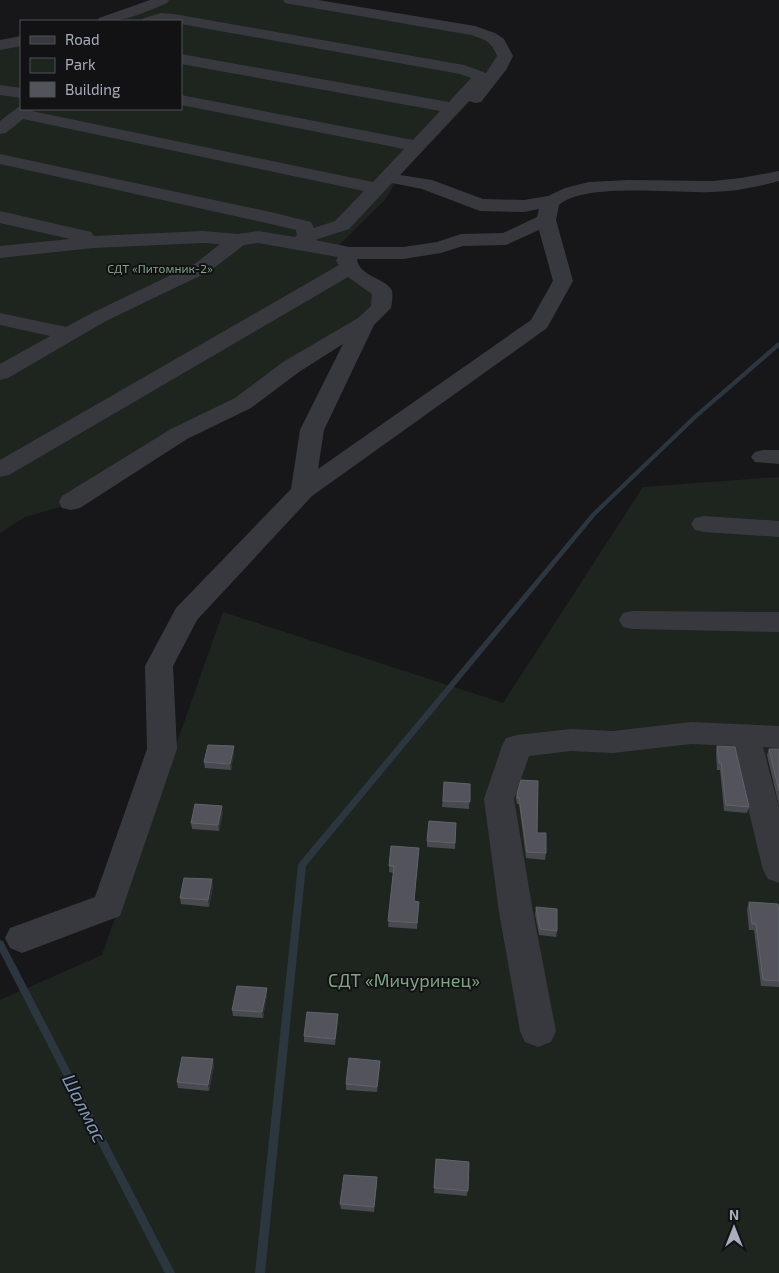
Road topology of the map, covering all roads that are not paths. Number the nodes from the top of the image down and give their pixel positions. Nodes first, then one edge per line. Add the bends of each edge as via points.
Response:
1 (162, 0) edge
2 (290, 0) edge
3 (122, 19) edge
4 (151, 20) edge
5 (20, 41) edge
6 (0, 45) edge
7 (182, 60) edge
8 (0, 90) edge
9 (20, 94) edge
10 (182, 100) edge
11 (453, 108) junction
12 (23, 111) edge
13 (0, 129) edge
14 (416, 146) junction
15 (0, 159) edge
16 (779, 176) edge
17 (399, 180) junction
18 (380, 200) junction
19 (550, 210) junction
20 (0, 217) edge
21 (303, 239) junction
22 (238, 240) junction
23 (112, 242) junction
24 (0, 252) edge
25 (344, 257) junction
26 (0, 319) edge
27 (365, 322) junction
28 (69, 334) junction
29 (0, 373) edge
30 (0, 470) edge
31 (303, 491) junction
32 (71, 502) dead end
33 (704, 524) dead end
34 (779, 529) edge
35 (633, 620) dead end
36 (779, 622) edge
37 (745, 734) junction
38 (779, 736) edge
39 (779, 870) edge
40 (22, 938) dead end
41 (538, 1032) dead end

1 - 3 street
2 - 17 street via 448,25 490,36 499,42 505,56 500,67
4 - 11 street via 174,18 464,70 480,76
5 - 6 street
7 - 11 street
8 - 9 street
10 - 14 street
11 - 14 street
12 - 13 street
12 - 18 street
14 - 18 street
15 - 21 street via 275,218 304,226
16 - 19 street via 727,186 594,188 556,198
17 - 18 street
17 - 19 street via 426,184 480,205
18 - 21 street via 342,226
18 - 25 street via 343,245
19 - 25 street via 506,238 461,240 403,253
19 - 31 street via 563,281 540,324
20 - 23 street
21 - 22 street via 258,237
21 - 25 street
22 - 23 street via 204,237
22 - 28 street via 203,267
23 - 24 street
25 - 27 street via 362,279 382,292 381,308
25 - 30 street
26 - 28 street
27 - 31 street via 312,430
27 - 32 street via 291,367 242,403 179,434
28 - 29 street
31 - 40 street via 186,615 160,666 162,749 108,906
33 - 34 street
35 - 36 street
37 - 38 street
37 - 39 street
37 - 41 street via 691,733 613,742 571,740 516,746 499,799

